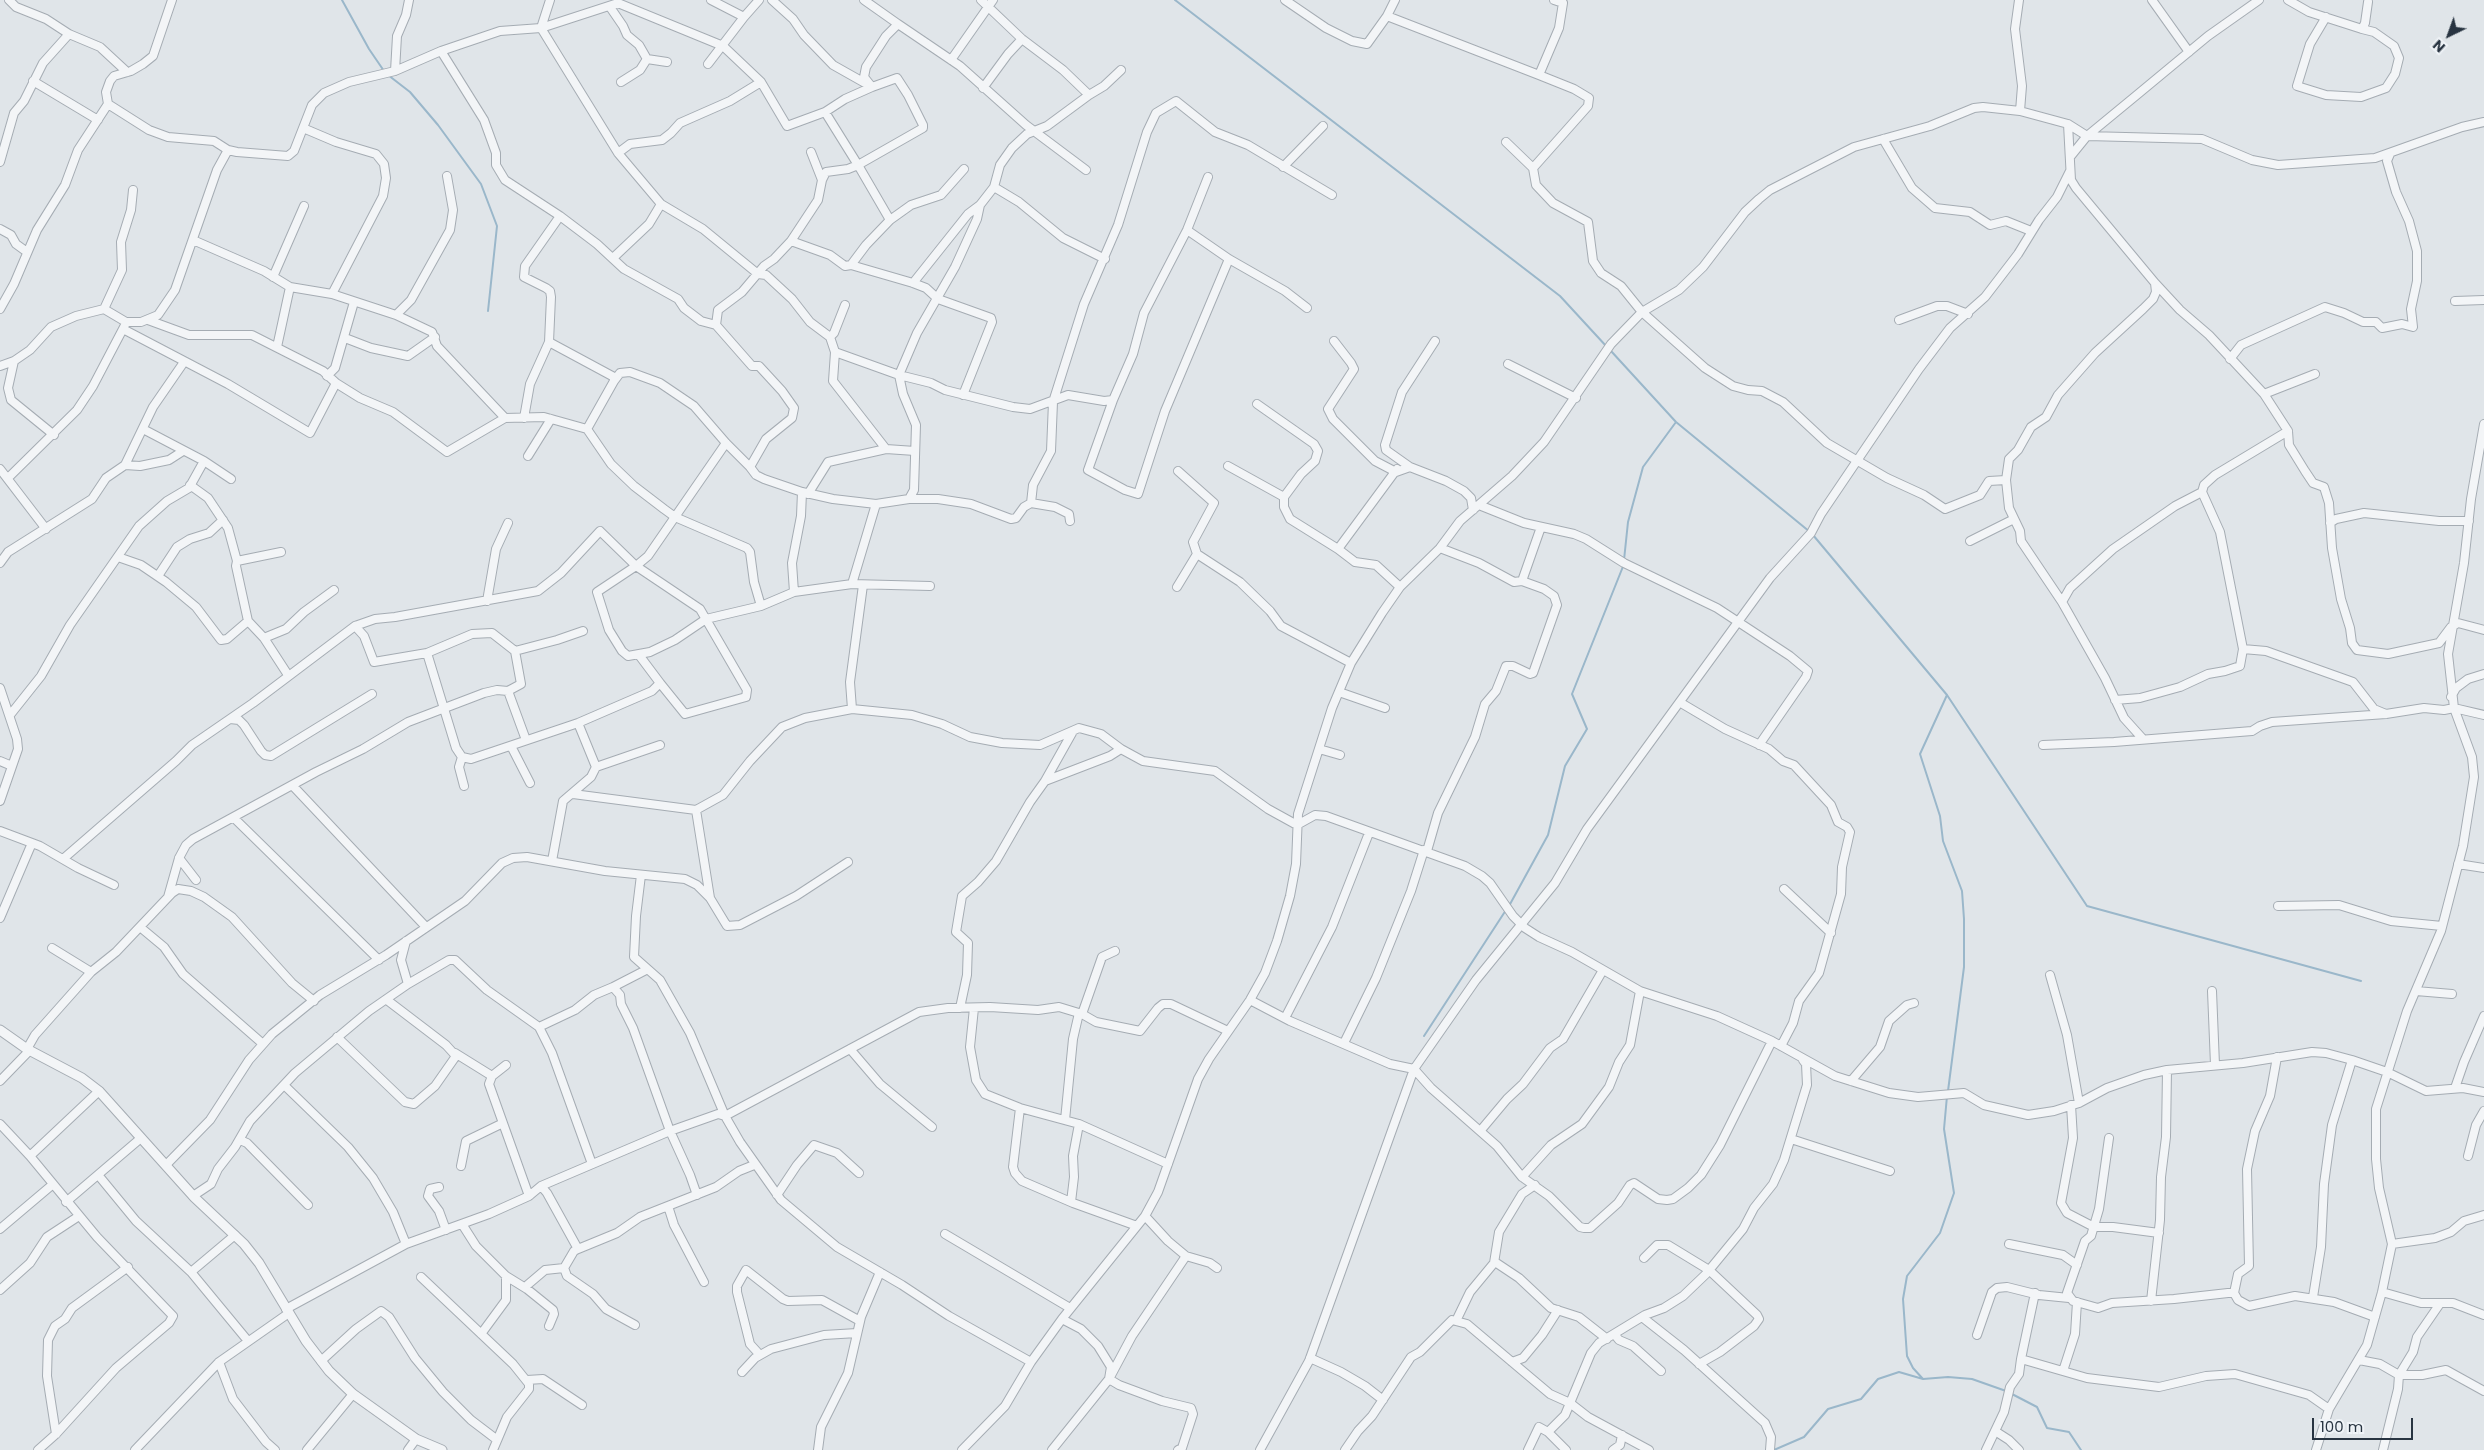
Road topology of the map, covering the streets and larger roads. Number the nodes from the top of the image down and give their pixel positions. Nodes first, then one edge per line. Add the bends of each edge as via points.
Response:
1 (9, 0) edge
2 (172, 0) edge
3 (409, 0) edge
4 (550, 0) edge
5 (711, 0) edge
6 (759, 0) edge
7 (772, 0) edge
8 (864, 0) edge
9 (981, 0) edge
10 (993, 0) edge
11 (1285, 0) edge
12 (1395, 0) edge
13 (1554, 0) edge
14 (2019, 0) edge
15 (2152, 0) edge
16 (2259, 0) edge
17 (2288, 0) edge
18 (2368, 2) dead end
19 (610, 6) junction
20 (988, 7) junction
21 (1387, 16) junction
22 (744, 17) junction
23 (2326, 17) junction
24 (898, 24) junction
25 (541, 28) junction
26 (2362, 29) junction
27 (69, 34) junction
28 (1022, 39) junction
29 (723, 46) junction
30 (441, 51) junction
31 (2189, 52) junction
32 (647, 58) junction
33 (951, 60) junction
34 (668, 62) dead end
35 (708, 64) dead end
36 (1121, 70) dead end
37 (395, 71) junction
38 (127, 72) junction
39 (1539, 75) junction
40 (33, 81) junction
41 (621, 82) dead end
42 (761, 82) junction
43 (872, 88) junction
44 (983, 88) junction
45 (1089, 95) junction
46 (108, 104) junction
47 (2020, 111) junction
48 (825, 112) junction
49 (98, 120) junction
50 (2484, 122) edge
51 (2068, 124) junction
52 (1323, 126) dead end
53 (302, 128) junction
54 (1034, 131) junction
55 (2087, 136) junction
56 (1883, 139) junction
57 (1506, 142) dead end
58 (228, 150) junction
59 (811, 152) dead end
60 (618, 153) junction
61 (2390, 154) junction
62 (2070, 157) junction
63 (0, 161) edge
64 (858, 166) junction
65 (1283, 167) junction
66 (1533, 168) junction
67 (964, 169) dead end
68 (1086, 170) dead end
69 (2070, 171) junction
70 (447, 176) dead end
71 (1208, 177) dead end
72 (822, 180) junction
73 (994, 187) junction
74 (133, 190) dead end
75 (1332, 195) dead end
76 (661, 204) junction
77 (980, 205) junction
78 (304, 206) dead end
79 (560, 216) junction
80 (890, 220) junction
81 (0, 229) edge
82 (1188, 230) junction
83 (2031, 231) junction
84 (193, 240) junction
85 (791, 241) junction
86 (27, 252) junction
87 (613, 258) junction
88 (1105, 259) junction
89 (1229, 259) junction
90 (851, 265) junction
91 (758, 274) junction
92 (273, 277) junction
93 (913, 282) junction
94 (2155, 283) junction
95 (290, 287) junction
96 (332, 294) junction
97 (938, 299) junction
98 (2484, 300) edge
99 (354, 302) junction
100 (2455, 302) dead end
101 (845, 306) dead end
102 (1307, 308) dead end
103 (0, 309) edge
104 (104, 309) junction
105 (1642, 312) junction
106 (1968, 314) junction
107 (396, 315) junction
108 (148, 320) junction
109 (1899, 320) dead end
110 (124, 325) junction
111 (716, 325) junction
112 (435, 336) junction
113 (830, 337) junction
114 (345, 338) junction
115 (1334, 341) dead end
116 (1436, 341) dead end
117 (549, 342) junction
118 (277, 346) junction
119 (835, 352) junction
120 (2230, 359) junction
121 (14, 361) junction
122 (184, 362) junction
123 (1508, 364) dead end
124 (0, 366) edge
125 (2315, 374) dead end
126 (899, 375) junction
127 (327, 376) junction
128 (614, 381) junction
129 (336, 383) junction
130 (2264, 394) junction
131 (963, 395) junction
132 (1576, 398) junction
133 (1113, 400) junction
134 (1053, 402) junction
135 (1257, 404) dead end
136 (505, 418) junction
137 (524, 418) junction
138 (552, 419) junction
139 (2484, 424) edge
140 (143, 429) junction
141 (587, 429) junction
142 (2288, 431) junction
143 (54, 435) junction
144 (726, 443) junction
145 (886, 449) junction
146 (183, 451) junction
147 (915, 451) junction
148 (528, 456) dead end
149 (1400, 460) junction
150 (204, 461) junction
151 (1856, 461) junction
152 (125, 465) junction
153 (1228, 466) dead end
154 (750, 467) junction
155 (1410, 467) junction
156 (0, 469) edge
157 (1178, 471) dead end
158 (1396, 472) junction
159 (8, 478) junction
160 (231, 479) dead end
161 (2006, 480) junction
162 (190, 486) junction
163 (2202, 492) junction
164 (805, 493) junction
165 (1284, 497) junction
166 (909, 499) junction
167 (1031, 503) junction
168 (876, 504) junction
169 (1476, 508) junction
170 (675, 517) junction
171 (2014, 519) junction
172 (223, 520) junction
173 (1070, 521) dead end
174 (2469, 521) junction
175 (508, 523) dead end
176 (2330, 523) junction
177 (1541, 528) junction
178 (46, 529) junction
179 (1970, 541) dead end
180 (1440, 548) junction
181 (1338, 549) junction
182 (281, 552) dead end
183 (1197, 554) junction
184 (118, 557) junction
185 (237, 561) junction
186 (0, 563) edge
187 (636, 566) junction
188 (158, 576) junction
189 (1522, 581) junction
190 (852, 584) junction
191 (863, 585) junction
192 (930, 586) dead end
193 (1177, 587) dead end
194 (1400, 587) junction
195 (334, 590) dead end
196 (794, 592) junction
197 (488, 601) junction
198 (2062, 602) junction
199 (761, 606) junction
200 (706, 620) junction
201 (248, 621) junction
202 (1738, 623) junction
203 (355, 626) junction
204 (2451, 627) junction
205 (2484, 630) edge
206 (583, 631) dead end
207 (264, 638) junction
208 (2243, 649) junction
209 (515, 651) junction
210 (427, 653) junction
211 (639, 655) junction
212 (1351, 663) junction
213 (2484, 674) edge
214 (288, 675) junction
215 (660, 683) junction
216 (0, 688) edge
217 (508, 691) junction
218 (1339, 692) junction
219 (372, 694) dead end
220 (2451, 697) junction
221 (2115, 700) junction
222 (1681, 702) junction
223 (443, 708) junction
224 (1385, 708) dead end
225 (2454, 708) junction
226 (852, 709) junction
227 (2386, 714) junction
228 (10, 715) junction
229 (2484, 715) edge
230 (230, 719) junction
231 (578, 723) junction
232 (1072, 733) junction
233 (2142, 738) junction
234 (526, 740) junction
235 (660, 745) dead end
236 (1759, 745) junction
237 (2044, 745) dead end
238 (511, 746) junction
239 (1121, 749) junction
240 (1319, 750) junction
241 (1340, 755) dead end
242 (462, 757) junction
243 (0, 761) edge
244 (12, 766) junction
245 (596, 767) junction
246 (1045, 781) junction
247 (530, 783) dead end
248 (293, 786) junction
249 (464, 786) dead end
250 (573, 794) junction
251 (0, 801) edge
252 (696, 810) junction
253 (234, 818) junction
254 (1297, 824) junction
255 (0, 831) edge
256 (1369, 833) junction
257 (32, 842) junction
258 (1426, 851) junction
259 (179, 858) junction
260 (63, 859) junction
261 (552, 861) junction
262 (848, 862) dead end
263 (2458, 864) junction
264 (2484, 868) edge
265 (641, 875) junction
266 (196, 880) dead end
267 (114, 885) dead end
268 (1784, 889) dead end
269 (168, 897) junction
270 (710, 898) junction
271 (2278, 906) dead end
272 (0, 918) edge
273 (1520, 924) junction
274 (2442, 926) junction
275 (140, 927) junction
276 (426, 927) junction
277 (1831, 933) junction
278 (406, 941) junction
279 (52, 948) dead end
280 (1115, 951) dead end
281 (388, 954) junction
282 (379, 960) junction
283 (401, 960) junction
284 (646, 970) junction
285 (1604, 970) junction
286 (91, 972) junction
287 (2050, 975) dead end
288 (408, 984) junction
289 (613, 986) junction
290 (1640, 991) junction
291 (2212, 991) dead end
292 (2416, 991) junction
293 (2452, 994) dead end
294 (387, 1000) junction
295 (1250, 1000) junction
296 (314, 1001) junction
297 (1914, 1003) dead end
298 (960, 1008) junction
299 (974, 1008) junction
300 (1080, 1014) junction
301 (2484, 1016) edge
302 (1285, 1018) junction
303 (539, 1027) junction
304 (0, 1030) edge
305 (1228, 1031) junction
306 (337, 1037) junction
307 (1772, 1041) junction
308 (263, 1044) junction
309 (1344, 1044) junction
310 (1780, 1046) junction
311 (850, 1049) junction
312 (28, 1050) junction
313 (455, 1053) junction
314 (2277, 1057) junction
315 (1803, 1060) junction
316 (2352, 1060) junction
317 (506, 1065) dead end
318 (2215, 1065) junction
319 (1414, 1069) junction
320 (2167, 1070) junction
321 (2387, 1072) junction
322 (492, 1076) junction
323 (0, 1081) edge
324 (1851, 1081) junction
325 (284, 1085) junction
326 (2456, 1088) junction
327 (99, 1091) junction
328 (2484, 1092) edge
329 (2079, 1103) junction
330 (2071, 1105) junction
331 (1020, 1108) junction
332 (722, 1112) junction
333 (2484, 1112) edge
334 (1065, 1120) junction
335 (0, 1124) edge
336 (502, 1124) junction
337 (1079, 1124) junction
338 (932, 1127) dead end
339 (1481, 1130) junction
340 (670, 1131) junction
341 (141, 1138) junction
342 (2109, 1138) dead end
343 (1791, 1139) junction
344 (240, 1140) junction
345 (30, 1156) junction
346 (2468, 1156) dead end
347 (592, 1164) junction
348 (1168, 1164) junction
349 (166, 1165) junction
350 (754, 1165) junction
351 (461, 1166) dead end
352 (1890, 1171) dead end
353 (859, 1173) dead end
354 (99, 1176) junction
355 (1522, 1177) junction
356 (52, 1185) junction
357 (1535, 1185) junction
358 (541, 1186) junction
359 (439, 1187) dead end
360 (697, 1195) junction
361 (777, 1195) junction
362 (193, 1196) junction
363 (529, 1196) junction
364 (66, 1202) junction
365 (1070, 1202) junction
366 (308, 1205) dead end
367 (668, 1206) junction
368 (2484, 1215) edge
369 (79, 1216) junction
370 (1145, 1216) junction
371 (462, 1224) junction
372 (1137, 1226) junction
373 (2094, 1227) junction
374 (0, 1229) edge
375 (446, 1230) junction
376 (2159, 1232) junction
377 (945, 1234) dead end
378 (235, 1235) junction
379 (406, 1244) junction
380 (2010, 1244) dead end
381 (2392, 1244) junction
382 (578, 1250) junction
383 (1186, 1256) junction
384 (1644, 1258) dead end
385 (1495, 1262) junction
386 (2077, 1265) junction
387 (128, 1267) junction
388 (564, 1268) junction
389 (1217, 1268) dead end
390 (1709, 1270) junction
391 (191, 1272) junction
392 (880, 1272) junction
393 (506, 1276) junction
394 (421, 1277) dead end
395 (704, 1282) dead end
396 (521, 1285) junction
397 (506, 1288) junction
398 (0, 1290) edge
399 (2382, 1292) junction
400 (2035, 1293) junction
401 (2234, 1293) junction
402 (2313, 1297) junction
403 (2069, 1298) junction
404 (2151, 1301) junction
405 (2077, 1302) junction
406 (2440, 1305) junction
407 (1070, 1308) junction
408 (1558, 1310) junction
409 (288, 1311) junction
410 (2484, 1315) edge
411 (1642, 1317) junction
412 (2375, 1317) junction
413 (1062, 1319) junction
414 (860, 1321) junction
415 (1456, 1321) junction
416 (635, 1325) dead end
417 (549, 1326) dead end
418 (857, 1333) junction
419 (481, 1334) junction
420 (1614, 1334) junction
421 (1977, 1335) dead end
422 (1607, 1338) junction
423 (248, 1342) junction
424 (760, 1355) junction
425 (1310, 1358) junction
426 (2022, 1359) junction
427 (2358, 1360) junction
428 (321, 1361) junction
429 (219, 1362) junction
430 (1031, 1362) junction
431 (1512, 1362) junction
432 (1699, 1364) junction
433 (1661, 1371) dead end
434 (2063, 1371) junction
435 (742, 1372) dead end
436 (2399, 1375) junction
437 (1110, 1379) junction
438 (527, 1380) junction
439 (2484, 1391) edge
440 (353, 1394) junction
441 (1383, 1400) junction
442 (1570, 1403) junction
443 (582, 1405) dead end
444 (2329, 1409) junction
445 (1548, 1432) junction
446 (1995, 1432) junction
447 (56, 1434) junction
448 (1622, 1435) junction
449 (416, 1439) junction
450 (496, 1439) junction
451 (2317, 1449) edge
452 (38, 1450) edge
453 (135, 1450) edge
454 (275, 1450) edge
455 (307, 1450) edge
456 (408, 1450) edge
457 (442, 1450) edge
458 (493, 1450) edge
459 (818, 1450) edge
460 (962, 1450) edge
461 (1052, 1450) edge
462 (1178, 1450) edge
463 (1260, 1450) edge
464 (1345, 1450) edge
465 (1528, 1450) edge
466 (1566, 1450) edge
467 (1613, 1450) edge
468 (1649, 1450) edge
469 (1770, 1450) edge
470 (1986, 1450) edge
471 (2019, 1450) edge
472 (2382, 1450) edge

1 - 27 street via 16,7 46,19
2 - 38 street via 152,56
3 - 37 street via 397,36
4 - 25 street
5 - 22 street
6 - 22 street
7 - 43 street via 833,65
8 - 24 street
9 - 20 street
10 - 20 street
11 - 21 street via 1326,28 1352,41 1367,44
12 - 21 street
13 - 39 street via 1563,2 1559,28
14 - 47 street via 2015,30 2021,79
15 - 31 street
16 - 31 street
17 - 23 street
18 - 26 street via 2366,24
19 - 25 street
19 - 29 street via 618,3
19 - 32 street via 627,35
20 - 28 street
20 - 33 street
21 - 39 street
22 - 29 street
23 - 26 street
23 - 26 street via 2310,44 2297,86 2320,94 2362,97 2386,88 2396,74 2399,58 2394,46 2374,32
24 - 33 street
24 - 43 street via 866,67 864,77
25 - 30 street via 500,30
25 - 60 street
27 - 38 street via 100,47
27 - 40 street via 48,57
28 - 44 street
28 - 45 street via 1063,70
29 - 35 street
29 - 42 street
30 - 37 street
30 - 79 street via 484,120 500,174 515,188
31 - 55 street
32 - 34 street
32 - 41 street via 640,70
33 - 44 street
36 - 45 street
37 - 53 street via 349,82 324,93 312,105
38 - 46 street via 114,76 110,82 106,92
39 - 66 street via 1589,98 1588,106
40 - 49 street
40 - 63 street via 14,113
42 - 48 street via 787,126
42 - 60 street via 730,101 680,123 662,140 630,144
43 - 48 street
43 - 64 street via 897,78 923,128
44 - 54 street
45 - 54 street via 1047,126
46 - 49 street
46 - 58 street via 160,135 178,140 214,141
47 - 51 street
47 - 56 street via 1974,108 1930,126
48 - 64 street
49 - 86 street via 78,150 65,185
50 - 61 street
51 - 55 street
51 - 62 street
52 - 65 street
53 - 58 street via 294,151 288,156
53 - 96 street via 376,154 384,164 383,196
54 - 68 street
54 - 73 street via 1012,148 1000,165
55 - 61 street via 2202,139 2252,160 2278,165 2342,162
55 - 62 street
56 - 83 street via 1912,188 1935,208 1970,212 1990,225 2006,221
56 - 105 street via 1854,147 1770,190 1745,212 1703,267 1679,290
57 - 66 street
58 - 84 street via 217,170
59 - 72 street
60 - 76 street
61 - 120 street via 2387,161 2418,251 2417,281 2411,309 2413,327 2402,324 2382,328 2376,322 2363,322 2325,307 2241,346
62 - 69 street
64 - 72 street via 826,172
64 - 80 street
65 - 75 street
65 - 88 street via 1248,145 1215,132 1176,101 1156,114 1147,132
66 - 105 street via 1536,185 1553,203 1588,222 1592,261 1601,273 1621,286
67 - 80 street via 941,195 912,205
69 - 83 street via 2057,197
69 - 94 street via 2071,180 2083,198
70 - 107 street via 453,210 450,230 411,300
71 - 82 street
72 - 85 street via 818,200
73 - 77 street
73 - 88 street via 1019,202 1063,238
74 - 104 street via 131,210 121,242 122,270
76 - 87 street via 649,224
76 - 91 street via 703,229
77 - 93 street via 968,214
77 - 97 street via 973,227
78 - 92 street
79 - 87 street
79 - 117 street via 530,256 524,277 550,291
80 - 90 street
81 - 86 street
82 - 89 street
82 - 133 street via 1144,313 1133,354
83 - 106 street via 1991,290
84 - 92 street
84 - 108 street via 175,290 165,307
85 - 90 street via 830,256 845,266
85 - 91 street
86 - 103 street
87 - 111 street via 624,269 678,299 701,321
88 - 134 street via 1084,304
89 - 102 street via 1271,282
89 - 133 street via 1165,411 1138,494 1088,470
90 - 93 street
91 - 111 street via 742,292 718,310
91 - 113 street via 766,275 792,299 810,322
92 - 95 street
93 - 97 street
94 - 120 street
94 - 161 street via 2153,299 2095,352 2058,394 2046,417 2030,427 2018,450 2009,459
95 - 96 street
95 - 118 street
96 - 99 street
97 - 126 street via 917,333
97 - 131 street via 991,318
98 - 100 street
99 - 107 street
99 - 114 street
101 - 113 street
104 - 110 street
104 - 121 street via 51,327 30,350
105 - 132 street via 1611,344
105 - 151 street via 1705,368 1733,386 1762,390 1783,402 1827,443
106 - 109 street via 1937,306
106 - 151 street via 1950,328
107 - 112 street
108 - 110 street
108 - 118 street via 190,335 252,335
110 - 122 street
110 - 143 street via 90,392
111 - 154 street via 752,366 759,366 778,386 794,408 792,418 766,439
112 - 114 street via 408,356
112 - 136 street via 437,346
113 - 119 street
114 - 127 street via 335,368
115 - 158 street via 1354,369 1328,409 1333,419 1375,461
116 - 149 street via 1402,392 1385,446 1387,452
117 - 128 street via 614,377
117 - 137 street via 530,384
118 - 127 street
119 - 126 street
119 - 145 street via 833,381
120 - 130 street
121 - 124 street
121 - 143 street via 8,388 11,400
122 - 129 street via 310,433
122 - 140 street via 153,407
123 - 132 street
125 - 130 street
126 - 131 street
126 - 147 street via 902,394 916,425
127 - 129 street
128 - 141 street
128 - 144 street via 620,373 630,372 660,383 694,406
129 - 136 street via 393,412 447,452
130 - 142 street
131 - 134 street via 1030,409
132 - 169 street via 1544,442
133 - 134 street via 1068,395
134 - 167 street via 1051,451 1033,485
135 - 165 street via 1314,444 1318,451 1315,461
136 - 137 street
137 - 138 street
138 - 141 street
138 - 148 street
139 - 174 street
140 - 146 street
140 - 152 street
141 - 170 street via 610,464
142 - 163 street via 2215,475 2204,485
142 - 176 street via 2289,445 2305,471 2313,483 2324,487
143 - 159 street via 20,463
144 - 154 street
144 - 170 street
145 - 147 street
145 - 164 street via 828,462
146 - 150 street
146 - 152 street via 169,460 140,466
147 - 166 street via 914,490
149 - 155 street
149 - 158 street
150 - 160 street
150 - 162 street
151 - 161 street via 1924,494 1945,509 1980,495 1989,481
151 - 202 street via 1812,533 1770,578
152 - 178 street via 106,478 92,499
153 - 165 street
154 - 164 street via 764,479
155 - 158 street
155 - 169 street via 1464,491
156 - 159 street
157 - 183 street via 1214,503 1193,542
158 - 181 street
159 - 178 street
161 - 171 street via 2009,508
162 - 172 street via 208,498
162 - 184 street via 167,501 140,526
163 - 198 street via 2174,506 2113,549 2070,588
163 - 208 street via 2220,532
164 - 168 street
164 - 196 street via 792,562
165 - 181 street via 1284,507 1290,519
166 - 167 street via 971,504 1011,519
166 - 168 street
167 - 173 street via 1055,507 1068,514
168 - 190 street
169 - 177 street
169 - 180 street via 1460,521
170 - 187 street via 648,556
170 - 199 street via 748,548
171 - 179 street
171 - 198 street via 2021,541
172 - 185 street
172 - 188 street via 209,533 177,547
174 - 176 street via 2364,513
174 - 204 street
175 - 197 street via 496,549
176 - 204 street via 2341,599 2352,643 2357,650 2388,654 2420,648 2439,643
177 - 189 street
177 - 202 street via 1579,536 1624,563 1707,602
178 - 186 street via 8,552
180 - 189 street via 1480,563 1514,582
180 - 194 street
181 - 194 street via 1355,562 1376,565
182 - 185 street
183 - 193 street
183 - 212 street via 1240,582 1281,626
184 - 188 street via 141,565
184 - 228 street via 70,625 41,676
185 - 201 street
187 - 197 street via 600,531 561,574 538,591
187 - 200 street via 700,609
187 - 211 street via 597,592 609,630 622,652 628,656
188 - 201 street via 196,607 221,640
189 - 258 street via 1550,592 1556,600 1558,605 1549,631 1533,673 1506,666 1496,691 1483,709 1475,737 1438,813
190 - 191 street
190 - 196 street
191 - 192 street
191 - 226 street via 850,682
194 - 212 street
195 - 207 street via 286,629
196 - 199 street
197 - 203 street via 375,619
198 - 221 street
199 - 200 street
200 - 211 street via 675,640
200 - 215 street via 746,690 746,697 685,714
201 - 207 street
202 - 222 street
202 - 236 street via 1808,671
203 - 210 street via 364,636 374,662
203 - 214 street
204 - 205 street via 2458,623
204 - 220 street via 2448,654
206 - 209 street
207 - 214 street
208 - 221 street via 2240,666 2226,672 2208,674 2180,687 2140,698
208 - 227 street via 2266,651 2353,682 2374,710
209 - 210 street via 492,633 466,635
209 - 217 street via 521,684
210 - 223 street
211 - 215 street
212 - 218 street
213 - 220 street via 2468,679 2456,688
214 - 230 street
215 - 231 street via 652,690
216 - 228 street
217 - 223 street via 484,693
217 - 234 street
218 - 224 street
218 - 240 street
219 - 230 street via 271,756 265,755 239,720
220 - 225 street
221 - 233 street via 2124,718
222 - 236 street
222 - 273 street via 1588,829 1555,883
223 - 242 street
223 - 248 street via 408,722
225 - 227 street via 2424,708
225 - 229 street
225 - 263 street via 2472,757 2474,777
226 - 232 street via 912,715 970,737 1002,744 1040,745
226 - 252 street via 804,718 782,726 723,795
227 - 233 street via 2272,722 2252,731
228 - 244 street via 18,749
230 - 260 street via 192,745
231 - 234 street
231 - 245 street
232 - 239 street via 1079,728 1101,734
232 - 246 street
233 - 237 street
234 - 238 street
235 - 245 street
236 - 277 street via 1794,765 1831,805 1838,822 1850,832 1842,867 1841,894
238 - 242 street via 471,759
238 - 247 street
239 - 246 street
239 - 254 street via 1143,761 1215,771 1268,809
240 - 241 street
240 - 254 street
242 - 249 street via 459,767
243 - 244 street
244 - 251 street
245 - 250 street via 591,777
246 - 298 street via 996,861 962,896 956,932 968,943 967,975
248 - 253 street
248 - 276 street
250 - 252 street
250 - 261 street via 563,801
252 - 270 street
253 - 259 street via 193,839
253 - 282 street
254 - 256 street via 1315,815 1326,816
254 - 295 street via 1296,864 1290,896 1277,942
255 - 257 street
256 - 258 street
256 - 302 street via 1332,928
257 - 260 street
257 - 272 street
258 - 273 street via 1482,876
258 - 309 street via 1376,978
259 - 266 street
259 - 269 street
260 - 267 street
261 - 265 street
261 - 276 street via 527,857 502,863 465,901
262 - 270 street via 796,896 740,925 727,926
263 - 264 street
263 - 274 street
265 - 270 street via 685,879
265 - 284 street via 634,957
268 - 277 street
269 - 275 street
269 - 296 street via 185,889 220,907 292,983
271 - 274 street via 2339,905 2391,921
273 - 285 street
273 - 319 street
274 - 292 street
275 - 286 street
275 - 308 street via 164,947 184,974
276 - 278 street
277 - 310 street via 1819,973 1799,1002
278 - 281 street
278 - 283 street
279 - 286 street
280 - 300 street via 1102,957
281 - 282 street
281 - 283 street
282 - 296 street
283 - 288 street
284 - 289 street
284 - 332 street via 660,980 686,1026
285 - 290 street
285 - 339 street via 1563,1039 1550,1048 1523,1084
286 - 312 street via 35,1035
287 - 329 street via 2067,1035
288 - 294 street
288 - 303 street via 449,960 455,960 487,990
289 - 303 street via 594,995 575,1010
289 - 340 street via 633,1028
290 - 307 street via 1717,1016
290 - 355 street via 1630,1045 1609,1087 1582,1124 1551,1145
291 - 318 street
292 - 293 street
292 - 321 street
294 - 306 street
294 - 313 street
295 - 302 street
295 - 305 street
296 - 308 street
297 - 324 street via 1889,1020 1880,1047
298 - 299 street
298 - 311 street via 919,1012
299 - 300 street via 1038,1010 1059,1007
299 - 331 street via 970,1039 976,1080 985,1094
300 - 305 street via 1096,1022 1140,1030 1158,1008 1171,1004
300 - 334 street via 1073,1039
301 - 326 street
302 - 309 street
303 - 347 street
304 - 312 street
305 - 348 street via 1198,1079
306 - 313 street via 409,1104 414,1104 435,1086 454,1060
306 - 325 street
307 - 310 street
307 - 357 street via 1720,1145 1700,1175 1673,1199 1658,1199 1634,1183 1618,1203 1590,1228 1584,1228
308 - 349 street via 210,1120
309 - 319 street via 1390,1064
310 - 315 street
311 - 332 street
311 - 338 street via 880,1084
312 - 323 street
312 - 327 street via 82,1078
313 - 322 street
314 - 316 street via 2326,1052
314 - 318 street
314 - 401 street via 2270,1096 2254,1131 2247,1170 2249,1266 2238,1274
315 - 324 street
315 - 343 street via 1807,1085
316 - 321 street
316 - 402 street via 2332,1125
317 - 322 street
318 - 320 street
319 - 339 street via 1431,1088
319 - 425 street
320 - 329 street via 2108,1088
320 - 376 street
321 - 326 street via 2426,1091
321 - 381 street via 2376,1109 2376,1159
322 - 336 street via 489,1084
324 - 330 street via 1889,1093 1918,1097 1964,1093 1984,1105 2028,1116
325 - 344 street via 262,1106
325 - 379 street via 348,1147 373,1178 393,1212
326 - 328 street
327 - 341 street
327 - 345 street
329 - 330 street
330 - 373 street via 2073,1138 2061,1204 2067,1214
331 - 334 street
331 - 365 street via 1015,1173 1027,1185
332 - 340 street
332 - 350 street
333 - 346 street via 2474,1130
334 - 337 street
335 - 345 street
336 - 351 street via 466,1141
336 - 363 street
337 - 348 street
337 - 365 street
339 - 355 street
340 - 347 street
340 - 360 street
341 - 349 street
341 - 354 street
342 - 373 street
343 - 352 street
343 - 390 street via 1773,1184 1743,1229
344 - 362 street via 211,1184
344 - 366 street
345 - 356 street
347 - 358 street
348 - 370 street
349 - 362 street
350 - 360 street
350 - 361 street
353 - 361 street via 837,1153 814,1145
354 - 364 street
354 - 391 street via 136,1221
355 - 357 street
356 - 364 street
356 - 374 street
357 - 385 street via 1522,1194 1499,1232
358 - 363 street
358 - 382 street
359 - 375 street via 430,1189 428,1196 439,1211
360 - 367 street
361 - 392 street via 828,1241
362 - 378 street
363 - 371 street
364 - 369 street
365 - 372 street
367 - 382 street
367 - 395 street via 680,1238
368 - 381 street via 2464,1221 2451,1232 2435,1238
369 - 387 street
369 - 398 street via 47,1237 30,1263
370 - 372 street
370 - 383 street
371 - 375 street
371 - 393 street via 476,1246
372 - 407 street
373 - 376 street
373 - 386 street
375 - 379 street
376 - 404 street
377 - 407 street
378 - 391 street
378 - 409 street via 259,1263
379 - 409 street
380 - 386 street via 2063,1255
381 - 399 street
382 - 388 street via 574,1251
383 - 389 street
383 - 437 street via 1132,1336
384 - 390 street via 1656,1245 1668,1245
385 - 408 street via 1519,1278 1551,1308
385 - 415 street via 1470,1292
386 - 403 street via 2067,1293
387 - 447 street via 72,1308 55,1326 48,1340 47,1376
387 - 447 street via 173,1316 116,1368
388 - 396 street via 545,1270
388 - 416 street via 567,1276 593,1294 606,1309
390 - 411 street via 1683,1296
390 - 432 street via 1759,1319 1720,1352
391 - 423 street
392 - 414 street
392 - 430 street
393 - 396 street
393 - 397 street
394 - 419 street
396 - 397 street
396 - 417 street via 553,1310
397 - 419 street via 506,1300
399 - 406 street
399 - 412 street
400 - 403 street
400 - 421 street via 1997,1288 1992,1292
400 - 426 street
401 - 402 street via 2238,1300 2249,1306 2295,1296
401 - 404 street
402 - 412 street
403 - 405 street
404 - 405 street via 2112,1303 2098,1308
405 - 434 street via 2075,1334
406 - 410 street via 2453,1303
406 - 436 street via 2417,1337 2413,1352
407 - 413 street
408 - 422 street via 1579,1317
408 - 431 street via 1523,1358
409 - 423 street
409 - 428 street
411 - 420 street
411 - 432 street
412 - 427 street via 2367,1345
413 - 430 street
413 - 437 street via 1080,1329 1098,1346 1111,1367
414 - 418 street
414 - 424 street via 822,1300 783,1299 746,1270 737,1292 750,1344
415 - 431 street via 1467,1324
415 - 441 street via 1452,1320 1411,1357
418 - 424 street via 824,1335
418 - 459 street via 848,1373 821,1427
419 - 438 street
420 - 422 street
420 - 433 street
422 - 442 street via 1591,1353
423 - 429 street
424 - 435 street
425 - 441 street via 1349,1376
425 - 463 street
426 - 434 street
426 - 446 street
427 - 436 street via 2380,1364
427 - 444 street
428 - 440 street
428 - 450 street via 381,1311 389,1316 415,1358 443,1392
429 - 453 street
429 - 454 street via 233,1399
430 - 460 street via 1005,1406
431 - 442 street via 1550,1394
432 - 469 street via 1766,1423 1771,1437
434 - 444 street via 2087,1378 2159,1387 2206,1376 2235,1374 2309,1395
436 - 439 street via 2446,1370
436 - 472 street
437 - 461 street
437 - 462 street via 1162,1401 1191,1408 1193,1414 1182,1448
438 - 443 street via 543,1380
438 - 450 street via 529,1389
440 - 449 street
440 - 455 street
441 - 464 street
442 - 445 street via 1565,1415
442 - 448 street
444 - 451 street
445 - 465 street via 1539,1427
445 - 466 street
446 - 470 street
446 - 471 street
447 - 452 street
448 - 467 street via 1620,1445
448 - 468 street
449 - 456 street
449 - 457 street
450 - 458 street

